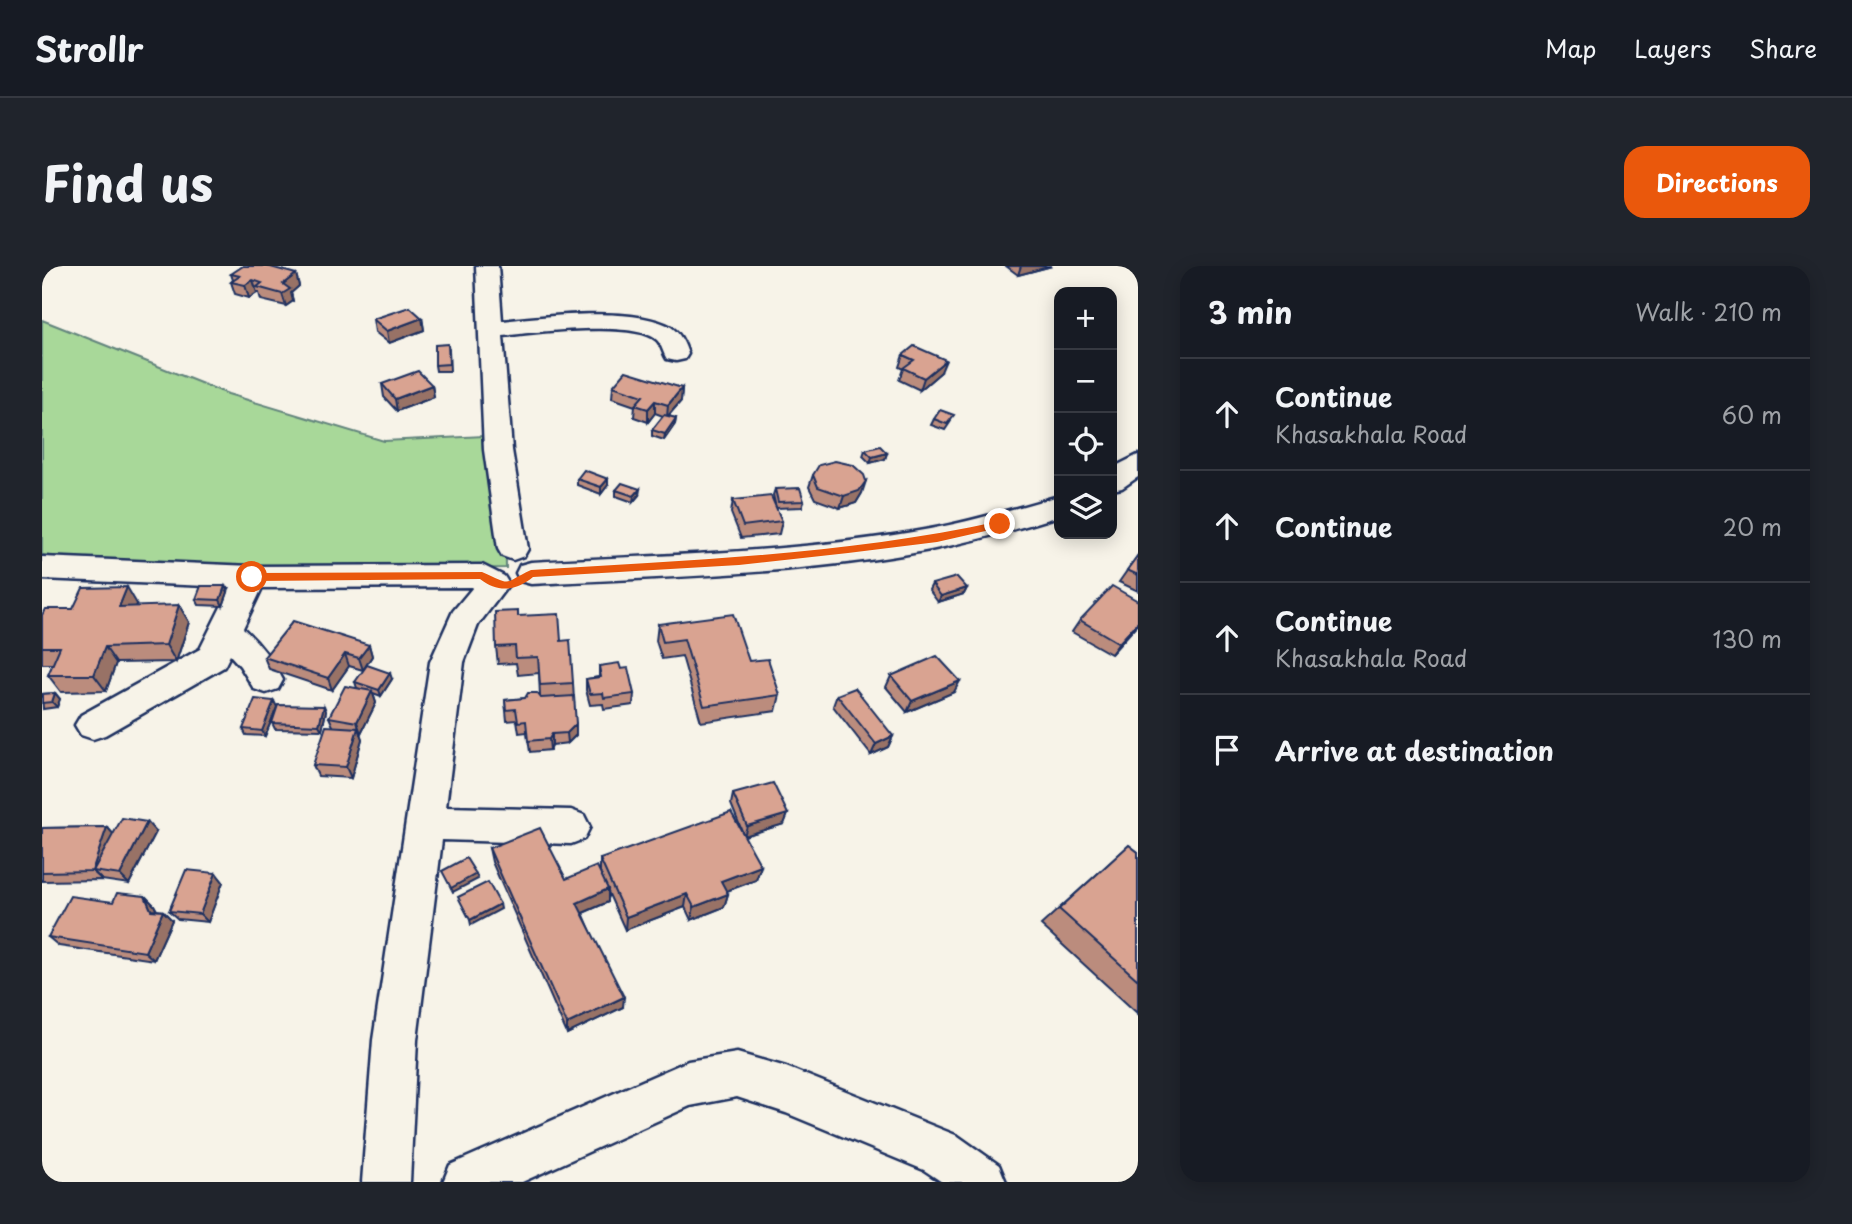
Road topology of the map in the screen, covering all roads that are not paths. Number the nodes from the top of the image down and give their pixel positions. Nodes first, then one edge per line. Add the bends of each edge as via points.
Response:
1 (487, 266) edge
2 (492, 330) junction
3 (676, 354) dead end
4 (1138, 464) edge
5 (1117, 478) edge
6 (1054, 508) edge
7 (513, 548) junction
8 (42, 568) edge
9 (531, 573) junction
10 (252, 577) junction
11 (487, 580) junction
12 (227, 632) junction
13 (267, 680) dead end
14 (93, 725) dead end
15 (425, 823) junction
16 (571, 827) dead end
17 (386, 1182) edge
18 (467, 1182) edge
19 (982, 1182) edge

1 - 2 street
2 - 3 street via 528,325 642,324 660,330 672,341
2 - 7 street via 498,450
4 - 5 street
6 - 9 street via 937,538 861,548 739,561
7 - 9 street via 531,560
7 - 11 street via 496,550 484,558 480,564
8 - 10 street
9 - 11 street via 509,586
10 - 11 street
10 - 12 street
11 - 15 street via 447,662
12 - 13 street
12 - 14 street via 212,658
15 - 16 street
15 - 17 street via 396,1040
18 - 19 street via 688,1084 737,1074 941,1153

